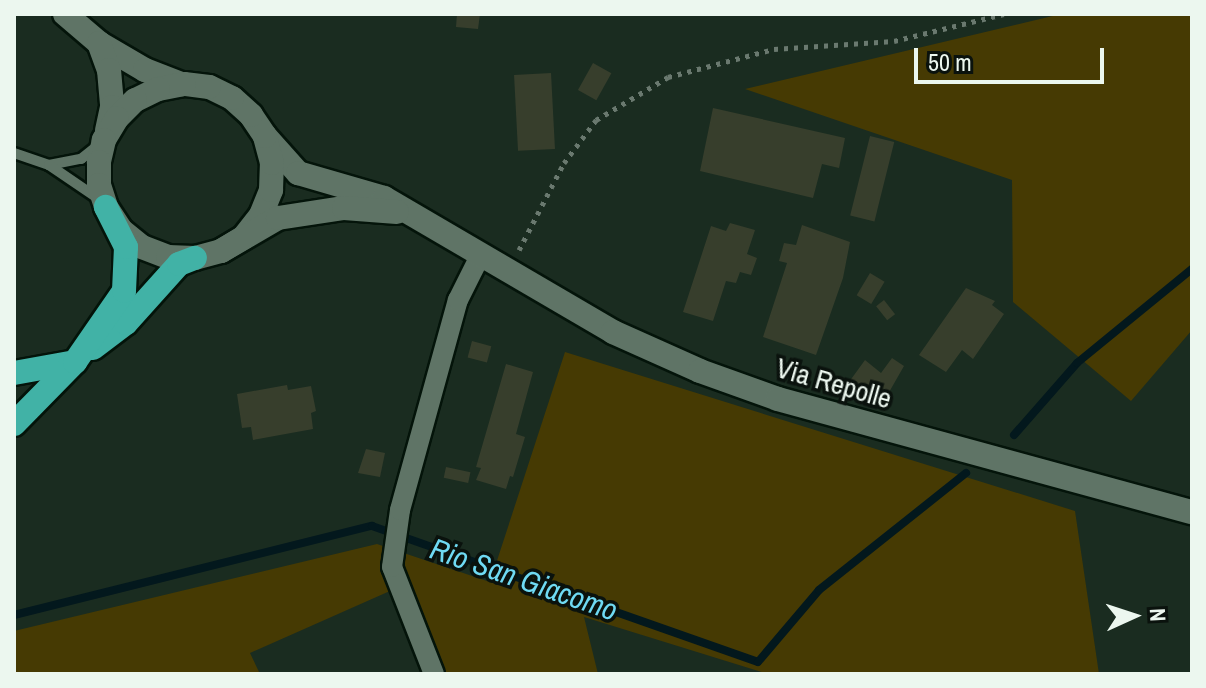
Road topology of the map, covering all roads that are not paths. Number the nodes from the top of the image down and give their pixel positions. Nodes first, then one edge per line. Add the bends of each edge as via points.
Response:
1 (65, 14) edge
2 (99, 43) junction
3 (184, 84) junction
4 (265, 136) junction
5 (104, 140) junction
6 (14, 153) edge
7 (49, 165) junction
8 (106, 207) junction
9 (411, 213) junction
10 (221, 251) junction
11 (480, 256) junction
12 (195, 258) junction
13 (75, 362) junction
14 (14, 373) edge
15 (14, 400) edge
16 (14, 424) edge
17 (1192, 512) edge
18 (434, 674) edge

1 - 2 street, Via Repolle
2 - 3 street, Via Repolle via 145,70
2 - 5 street, Via Repolle via 109,70 112,107
3 - 4 street, Via Repolle via 209,87 232,98
3 - 5 street, Via Repolle via 135,100
4 - 9 street, Via Repolle via 298,173 384,198
4 - 10 street, Via Repolle via 271,190 244,237
5 - 7 lane via 81,159
5 - 8 street, Via Repolle via 99,185
6 - 7 lane
7 - 8 lane via 87,188
8 - 12 street, Via Repolle via 121,230 142,247 168,257
8 - 13 highway via 126,247 124,291
9 - 10 street, Via Repolle via 344,208 278,218
9 - 11 street, Via Repolle
10 - 12 street, Via Repolle
11 - 17 street, Via Repolle via 613,332 700,371 778,399
11 - 18 street via 458,300 400,510 392,567
12 - 13 highway via 179,264 126,323
13 - 14 highway
13 - 15 highway
13 - 16 highway

